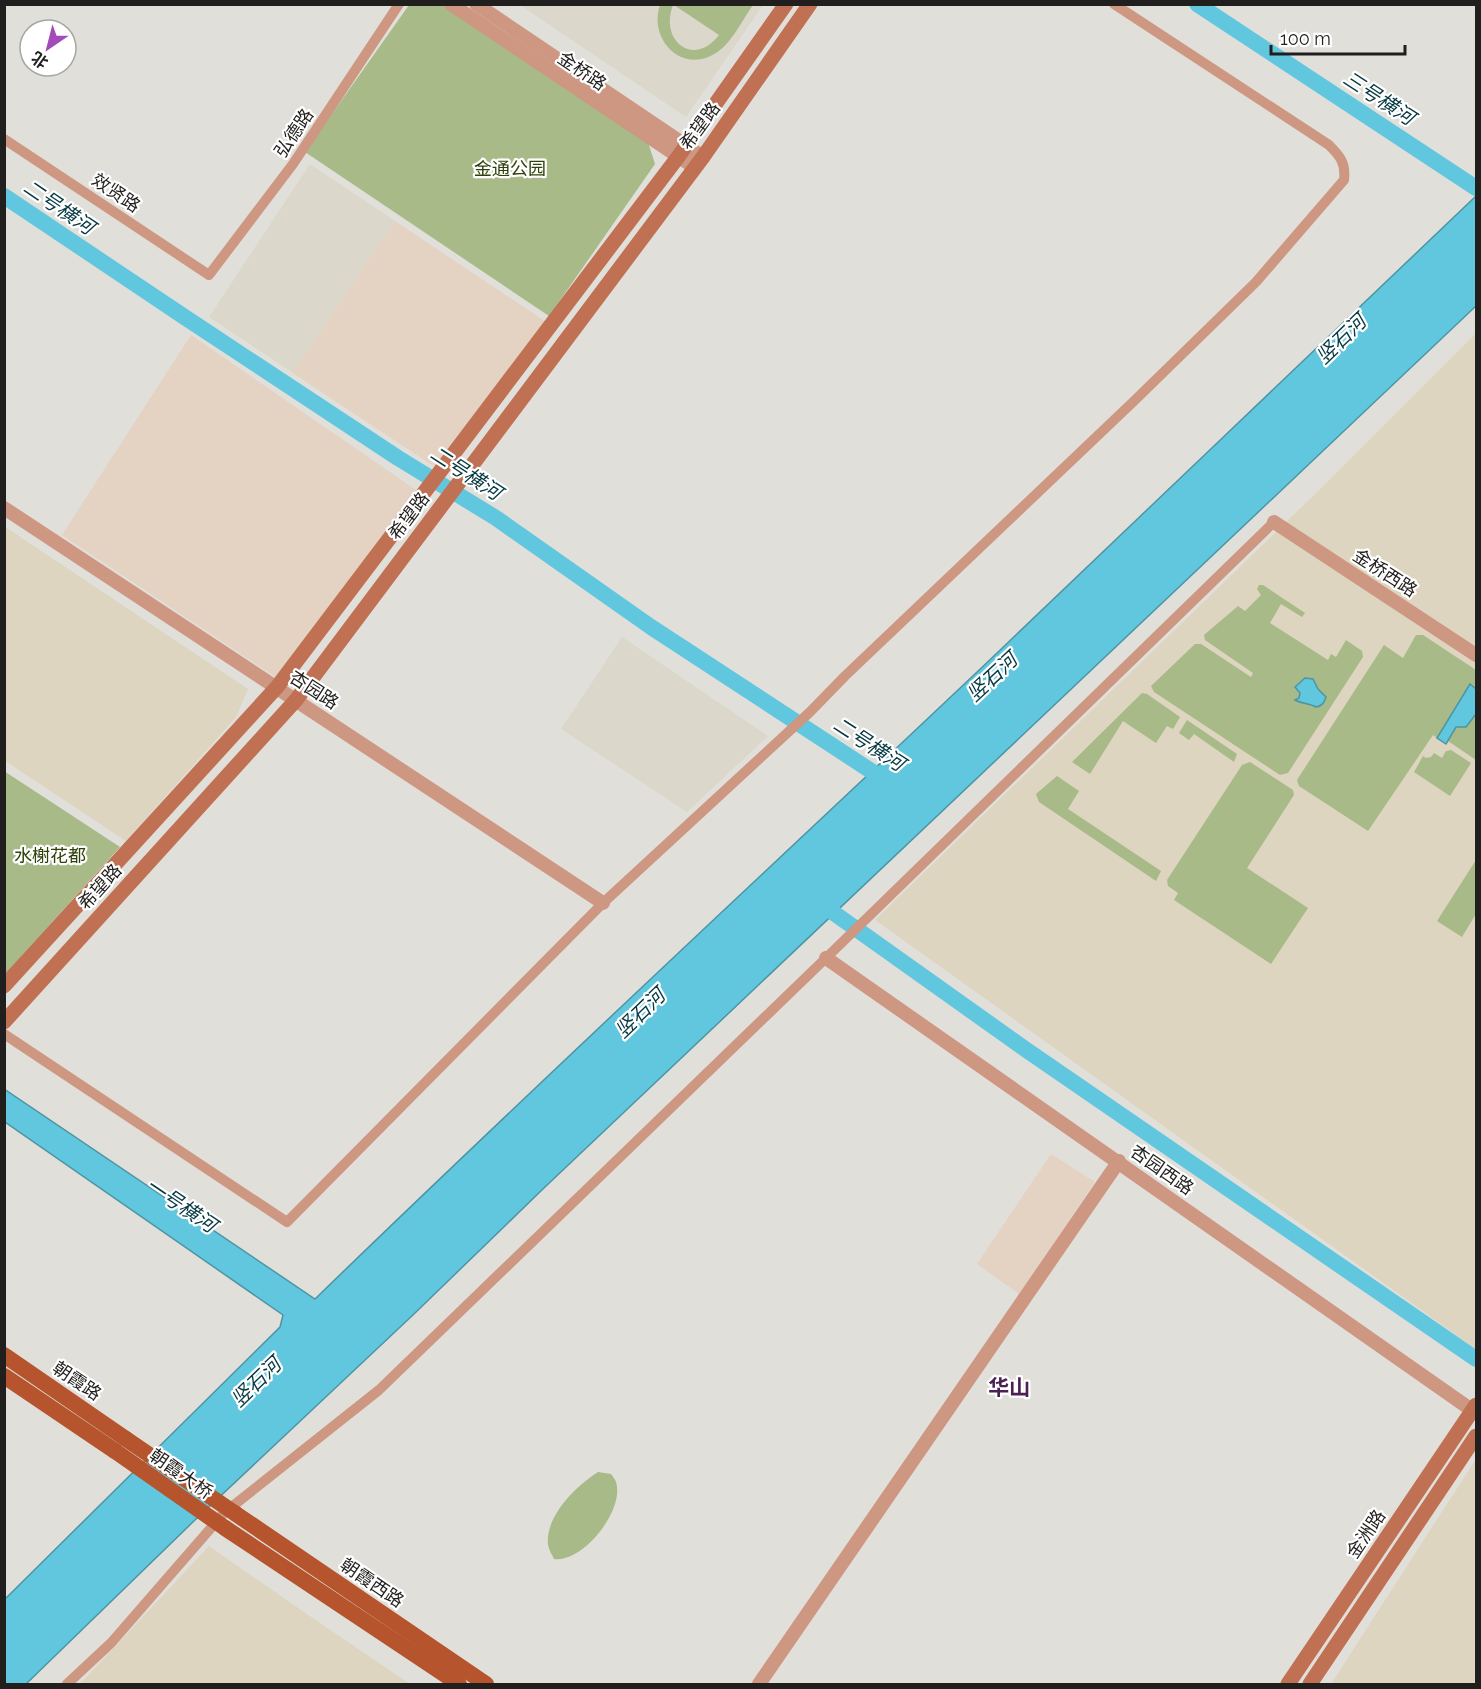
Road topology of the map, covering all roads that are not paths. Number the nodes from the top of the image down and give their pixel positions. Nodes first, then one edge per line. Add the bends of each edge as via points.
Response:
1 (399, 4) edge
2 (451, 4) edge
3 (476, 4) edge
4 (786, 4) edge
5 (810, 4) edge
6 (1114, 4) edge
7 (4, 139) edge
8 (682, 151) junction
9 (698, 162) junction
10 (208, 274) joint
11 (4, 508) edge
12 (1274, 522) joint
13 (1476, 655) edge
14 (277, 687) junction
15 (296, 700) junction
16 (603, 903) junction
17 (826, 958) junction
18 (4, 986) edge
19 (4, 1022) edge
20 (4, 1034) edge
21 (1119, 1161) junction
22 (4, 1355) edge
23 (4, 1376) edge
24 (1475, 1410) edge
25 (1476, 1436) edge
26 (121, 1445) junction
27 (231, 1521) junction
28 (67, 1684) edge
29 (459, 1684) edge
30 (486, 1684) edge
31 (759, 1684) edge
32 (1288, 1684) edge
33 (1310, 1684) edge

1 - 10 street, 弘德路 via 293,164
2 - 8 street, 金桥路
3 - 8 street, 金桥路
4 - 8 main road, 希望路
5 - 9 main road, 希望路
6 - 16 street via 1329,145 1340,155 1344,180 1256,282 810,712
7 - 10 street, 效贤路
8 - 9 street, 金桥路
8 - 14 main road, 希望路
9 - 15 main road, 希望路
11 - 14 street, 杏园路
12 - 13 street, 金桥西路
12 - 17 street
14 - 15 street, 杏园路
14 - 18 main road, 希望路
15 - 16 street, 杏园路
15 - 19 main road, 希望路
16 - 20 street via 287,1222
17 - 21 street, 杏园西路
17 - 28 street via 379,1390 224,1513 111,1643
21 - 24 street, 杏园西路
21 - 31 street
22 - 26 main road, 朝霞路
23 - 26 main road, 朝霞路
24 - 32 main road, 金洲路
25 - 33 main road, 金洲路
26 - 27 main road, 朝霞大桥, bridge
27 - 29 main road, 朝霞西路
27 - 30 main road, 朝霞西路

